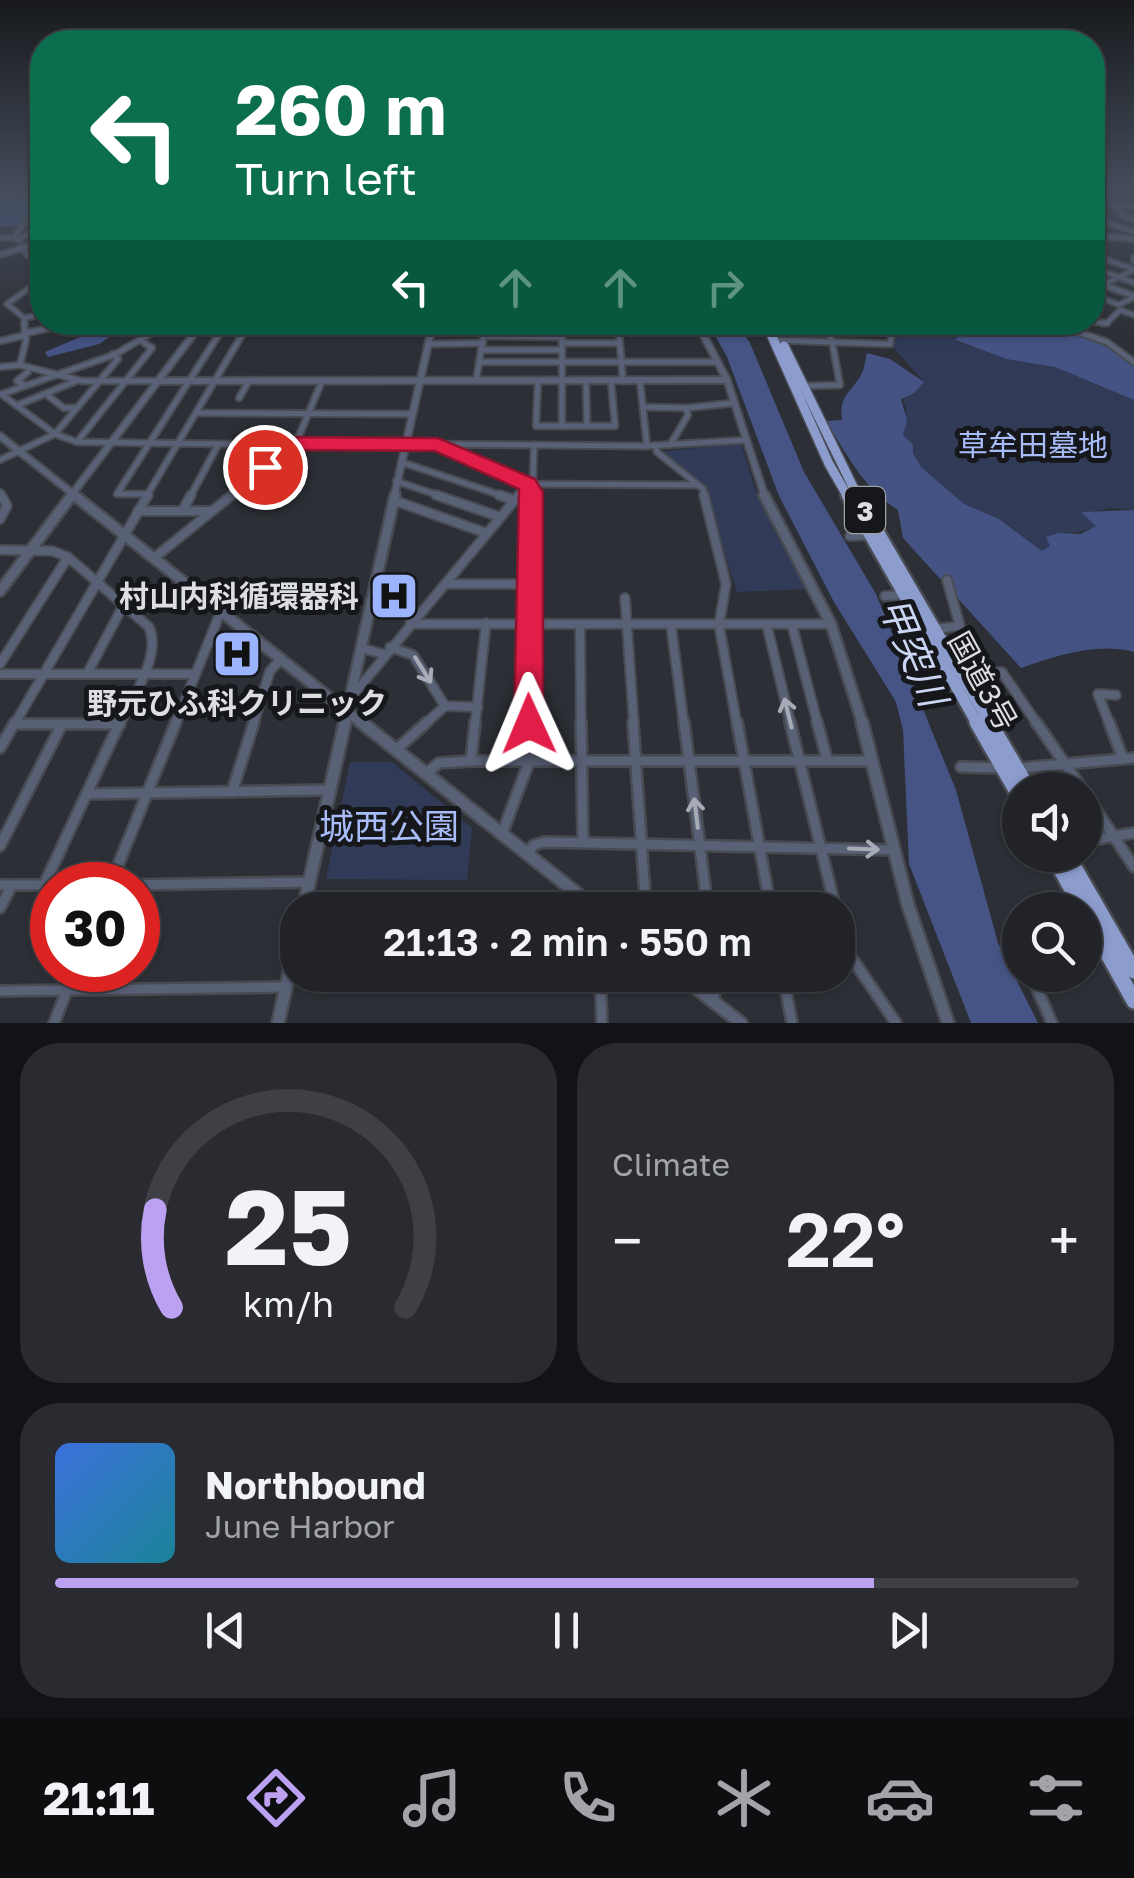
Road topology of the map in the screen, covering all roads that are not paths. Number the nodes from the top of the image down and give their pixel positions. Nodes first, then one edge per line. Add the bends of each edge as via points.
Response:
1 (12, 241) edge
2 (19, 241) edge
3 (25, 241) edge
4 (30, 243) edge
5 (22, 244) junction
6 (30, 252) edge
7 (0, 255) edge
8 (1105, 260) edge
9 (1134, 270) edge
10 (1105, 272) edge
11 (1120, 277) junction
12 (1134, 283) edge
13 (1105, 284) edge
14 (1105, 285) edge
15 (30, 287) edge
16 (1134, 297) edge
17 (0, 299) edge
18 (1105, 299) edge
19 (6, 304) junction
20 (1134, 315) edge
21 (30, 317) edge
22 (24, 318) junction
23 (1105, 324) edge
24 (30, 333) edge
25 (26, 334) junction
26 (154, 335) edge
27 (192, 335) edge
28 (218, 335) edge
29 (242, 335) edge
30 (430, 335) edge
31 (484, 335) edge
32 (562, 335) edge
33 (619, 335) edge
34 (704, 335) edge
35 (775, 335) edge
36 (829, 335) edge
37 (892, 335) edge
38 (1087, 335) edge
39 (777, 340) junction
40 (0, 341) edge
41 (142, 341) junction
42 (832, 341) junction
43 (483, 343) junction
44 (562, 343) junction
45 (620, 343) junction
46 (428, 344) junction
47 (113, 354) junction
48 (480, 362) junction
49 (562, 362) junction
50 (622, 362) junction
51 (720, 362) junction
52 (1134, 362) edge
53 (20, 365) junction
54 (0, 368) edge
55 (28, 372) dead end
56 (56, 373) junction
57 (76, 380) junction
58 (562, 380) junction
59 (586, 380) junction
60 (611, 380) junction
61 (624, 380) junction
62 (640, 380) junction
63 (726, 380) junction
64 (99, 381) junction
65 (126, 381) junction
66 (158, 381) junction
67 (188, 381) junction
68 (214, 381) junction
69 (249, 381) junction
70 (322, 381) junction
71 (418, 381) junction
72 (476, 381) junction
73 (538, 381) junction
74 (24, 385) junction
75 (802, 386) junction
76 (1, 394) edge
77 (46, 394) junction
78 (239, 398) dead end
79 (734, 403) junction
80 (17, 406) junction
81 (643, 407) junction
82 (76, 408) junction
83 (686, 408) junction
84 (195, 413) junction
85 (308, 413) junction
86 (412, 414) junction
87 (562, 426) junction
88 (574, 426) junction
89 (587, 426) junction
90 (54, 434) junction
91 (0, 436) edge
92 (746, 440) junction
93 (77, 442) junction
94 (111, 444) junction
95 (148, 444) junction
96 (294, 444) junction
97 (404, 444) junction
98 (670, 444) junction
99 (176, 445) junction
100 (218, 445) junction
101 (238, 445) junction
102 (438, 445) junction
103 (574, 445) junction
104 (534, 446) junction
105 (651, 446) junction
106 (19, 451) junction
107 (231, 458) dead end
108 (0, 460) edge
109 (400, 462) junction
110 (396, 481) junction
111 (528, 484) junction
112 (699, 484) junction
113 (0, 492) edge
114 (75, 493) junction
115 (147, 494) junction
116 (392, 500) junction
117 (514, 500) junction
118 (184, 510) junction
119 (137, 511) junction
120 (212, 511) junction
121 (500, 517) junction
122 (0, 519) edge
123 (486, 533) junction
124 (123, 534) junction
125 (870, 535) junction
126 (850, 536) dead end
127 (0, 550) edge
128 (30, 550) junction
129 (68, 558) junction
130 (154, 558) junction
131 (947, 580) dead end
132 (97, 581) junction
133 (444, 584) junction
134 (529, 584) junction
135 (0, 591) edge
136 (904, 594) junction
137 (886, 596) dead end
138 (625, 598) dead end
139 (124, 604) junction
140 (221, 611) junction
141 (486, 623) junction
142 (410, 624) junction
143 (528, 624) junction
144 (580, 624) junction
145 (626, 624) junction
146 (831, 624) junction
147 (672, 625) junction
148 (792, 625) junction
149 (720, 626) junction
150 (767, 626) junction
151 (935, 629) junction
152 (359, 648) junction
153 (387, 651) junction
154 (281, 659) junction
155 (0, 664) edge
156 (0, 674) edge
157 (43, 674) junction
158 (86, 674) junction
159 (143, 674) junction
160 (194, 674) junction
161 (961, 674) junction
162 (1116, 696) dead end
163 (446, 706) junction
164 (478, 706) junction
165 (344, 709) junction
166 (14, 724) junction
167 (62, 724) junction
168 (120, 724) junction
169 (0, 748) edge
170 (396, 750) junction
171 (1128, 758) edge
172 (636, 760) junction
173 (689, 760) junction
174 (744, 760) junction
175 (800, 760) junction
176 (827, 760) junction
177 (471, 761) junction
178 (529, 762) junction
179 (582, 762) junction
180 (872, 762) junction
181 (1066, 764) junction
182 (961, 767) dead end
183 (1008, 768) junction
184 (1010, 772) edge
185 (1012, 772) edge
186 (1071, 772) edge
187 (426, 774) junction
188 (326, 790) junction
189 (147, 792) junction
190 (232, 792) junction
191 (87, 794) junction
192 (1102, 818) edge
193 (1134, 832) edge
194 (502, 835) junction
195 (1114, 836) junction
196 (1102, 838) edge
197 (583, 842) junction
198 (641, 845) junction
199 (0, 846) edge
200 (700, 846) junction
201 (759, 846) junction
202 (821, 848) junction
203 (894, 850) junction
204 (526, 854) junction
205 (58, 862) edge
206 (119, 862) edge
207 (1134, 867) edge
208 (1078, 872) edge
209 (308, 882) junction
210 (160, 884) edge
211 (6, 885) edge
212 (306, 892) edge
213 (575, 892) edge
214 (645, 892) edge
215 (706, 892) edge
216 (768, 892) edge
217 (832, 892) edge
218 (0, 908) edge
219 (1102, 951) edge
220 (1129, 955) edge
221 (855, 967) edge
222 (1134, 971) edge
223 (280, 987) edge
224 (160, 989) edge
225 (0, 990) edge
226 (30, 990) edge
227 (65, 992) edge
228 (285, 992) edge
229 (601, 992) edge
230 (701, 992) edge
231 (715, 992) edge
232 (786, 992) edge
233 (1038, 992) edge
234 (1134, 1001) edge
235 (714, 1002) junction
236 (944, 1022) edge
237 (54, 1023) edge
238 (278, 1023) edge
239 (602, 1023) edge
240 (741, 1023) edge
241 (792, 1023) edge
242 (896, 1023) edge
243 (1052, 1023) edge

1 - 5 street
2 - 5 street
3 - 5 street
4 - 5 street
5 - 6 street
5 - 7 street
8 - 9 street
9 - 11 street
10 - 11 street
11 - 12 street
11 - 13 street
14 - 16 street
15 - 19 street
16 - 18 street via 1119,305
17 - 19 street
19 - 22 street
20 - 23 street via 1120,310
21 - 22 street
22 - 25 street
24 - 25 street
25 - 40 street
25 - 53 street
26 - 41 street
27 - 66 street
28 - 67 street
29 - 68 street
30 - 46 street
31 - 43 street
32 - 44 street
33 - 45 street
34 - 51 street
35 - 39 highway, 国道3号 / 3
36 - 42 street
37 - 42 street via 890,344
38 - 52 street
39 - 42 street
39 - 75 highway, 国道3号 / 3
39 - 125 highway, 国道3号 / 3 via 830,464
41 - 47 street
41 - 65 street via 152,348
42 - 75 street via 840,385
43 - 44 street
43 - 44 street
43 - 46 street
43 - 48 street
44 - 45 street
44 - 49 street
45 - 50 street
46 - 71 street
47 - 56 street
47 - 64 street via 118,359
48 - 49 street
48 - 72 street
49 - 50 street
49 - 58 street
50 - 51 street
50 - 61 street
51 - 63 street
53 - 54 street
53 - 56 street
55 - 74 street via 17,381
56 - 57 street
56 - 74 street
57 - 64 street
57 - 77 street
58 - 59 street
58 - 73 street
58 - 87 street
59 - 60 street
59 - 89 street
60 - 61 street
60 - 89 street via 615,426
61 - 62 street
62 - 63 street
62 - 81 street
63 - 79 street
64 - 65 street
64 - 82 street
65 - 66 street
65 - 93 street
66 - 67 street
66 - 94 street
67 - 68 street
67 - 95 street
68 - 69 street
68 - 84 street
69 - 70 street
69 - 78 street
70 - 71 street
70 - 85 street
71 - 72 street
71 - 86 street
72 - 73 street
73 - 87 street via 536,426
74 - 76 street
75 - 151 highway, 国道3号 / 3
76 - 80 street
77 - 80 street
77 - 82 street via 64,408
79 - 83 street
79 - 92 street
80 - 90 street
81 - 83 street
81 - 105 street
82 - 90 street
83 - 98 street via 688,416
84 - 85 street
84 - 99 street
85 - 86 street
85 - 96 street
86 - 97 street
87 - 88 street
88 - 89 street
88 - 103 street
90 - 93 street
90 - 106 street
91 - 106 street
92 - 98 street
92 - 146 street via 768,503
93 - 94 street
94 - 95 street
94 - 114 street
95 - 99 street
95 - 115 street via 116,494
96 - 97 street
96 - 101 street
96 - 120 street
97 - 102 street
97 - 109 street
98 - 105 street
99 - 100 street
99 - 115 street
100 - 101 street
100 - 118 street
101 - 107 street
102 - 104 street
102 - 111 street
103 - 104 street
103 - 105 street
104 - 111 street
105 - 112 street
106 - 108 street
106 - 114 street
109 - 110 street
109 - 117 street
110 - 116 street
110 - 121 street
111 - 112 street
111 - 117 street
111 - 134 street
112 - 149 street via 726,584
113 - 122 street via 7,506
114 - 124 street
114 - 128 street
115 - 119 street
116 - 123 street
116 - 152 street
117 - 121 street
118 - 119 street
118 - 120 street
119 - 124 street
120 - 130 street
121 - 123 street
123 - 133 street
124 - 130 street
124 - 132 street
125 - 126 street
125 - 136 highway, 国道3号 / 3
127 - 128 street
128 - 129 street
128 - 135 street
129 - 132 street
129 - 155 street
130 - 140 street
131 - 151 street via 960,626
132 - 139 street
132 - 157 street
133 - 134 street
133 - 142 street
134 - 143 street
136 - 137 street
136 - 183 highway, 国道3号 / 3
138 - 145 street
139 - 158 street
139 - 159 street via 152,632 154,648
140 - 154 street
140 - 160 street
141 - 142 street
141 - 143 street
141 - 164 street
142 - 153 street
143 - 144 street
143 - 178 street
144 - 145 street
144 - 179 street
145 - 147 street
145 - 172 street
146 - 148 street
146 - 180 street
147 - 149 street
147 - 173 street
148 - 150 street
148 - 176 street
149 - 150 street
149 - 174 street
175 -> 150 street
151 - 161 highway, 国道3号 / 3
152 - 153 street
152 - 165 street
153 -> 163 street via 413,655
153 - 165 street
154 - 165 street
154 - 190 street via 270,671
156 - 157 street
157 - 158 street
157 - 166 street
158 - 159 street
159 - 160 street
159 - 168 street
160 - 189 street
161 - 181 street via 1002,672
161 - 183 highway, 国道3号 / 3
162 - 171 street via 1098,694
163 - 164 street
163 - 170 street
164 - 177 street
165 - 170 street
165 - 188 street
166 - 167 street
166 - 169 street
167 - 168 street
167 - 199 street
168 - 191 street
170 - 187 street
171 - 181 street
172 - 173 street
172 - 179 street
172 - 198 street
173 - 174 street
200 -> 173 street
174 - 175 street
174 - 201 street
175 - 176 street
175 - 202 street
176 - 180 street
177 - 178 street
177 - 187 street via 439,763
178 - 179 street
178 - 194 street
179 - 197 street
180 - 203 street
181 - 183 street
181 - 186 street
182 - 183 street
183 - 184 highway, 国道3号 / 3
183 - 185 highway, 国道3号 / 3
187 - 194 street
188 - 190 street
188 - 209 street
189 - 190 street
189 - 191 street
189 - 206 street
191 - 205 street
192 - 195 street
193 - 195 street
194 - 204 street
195 - 196 street
195 - 207 street
197 - 198 street
197 - 204 street via 545,842
198 - 200 street
198 - 214 street
200 - 201 street
200 - 215 street
201 - 202 street
201 - 216 street
202 -> 203 street
202 - 217 street
203 - 236 street
204 - 213 street
208 - 220 highway
209 - 210 street
209 - 212 street
211 - 218 street
219 - 234 highway
220 - 222 highway
221 - 242 street
223 - 224 street
225 - 226 street
227 - 237 street
228 - 238 street
229 - 239 street
230 - 235 street
231 - 235 street
232 - 241 street
233 - 243 street
235 - 240 street

